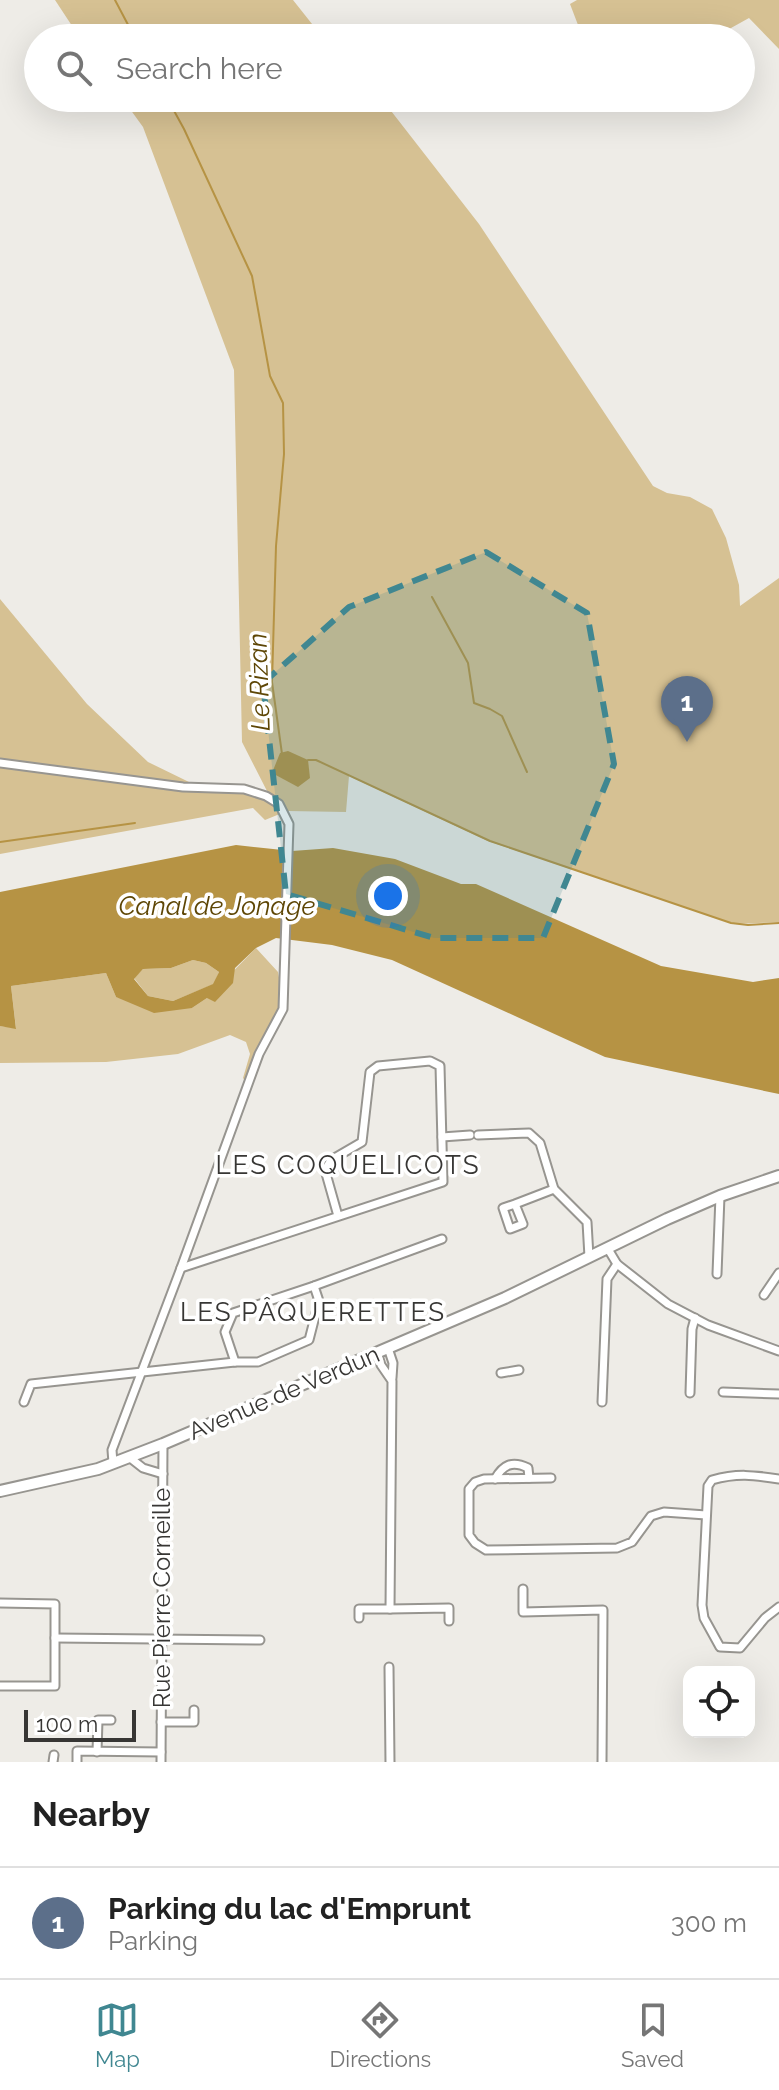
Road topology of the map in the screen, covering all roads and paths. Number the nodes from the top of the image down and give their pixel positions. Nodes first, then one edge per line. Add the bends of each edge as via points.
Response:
1 (0, 763) edge
2 (442, 1137) junction
3 (779, 1176) edge
4 (554, 1189) junction
5 (720, 1196) junction
6 (515, 1204) dead end
7 (338, 1216) junction
8 (442, 1239) dead end
9 (608, 1249) junction
10 (589, 1257) junction
11 (617, 1264) junction
12 (181, 1268) junction
13 (779, 1273) edge
14 (717, 1274) dead end
15 (314, 1286) junction
16 (764, 1295) dead end
17 (695, 1318) junction
18 (382, 1350) junction
19 (779, 1351) edge
20 (235, 1362) junction
21 (519, 1370) dead end
22 (141, 1372) junction
23 (501, 1373) dead end
24 (392, 1381) junction
25 (723, 1392) dead end
26 (690, 1393) dead end
27 (779, 1394) edge
28 (24, 1402) dead end
29 (602, 1402) dead end
30 (163, 1444) junction
31 (129, 1457) junction
32 (113, 1463) junction
33 (163, 1474) junction
34 (529, 1478) junction
35 (551, 1478) dead end
36 (495, 1479) junction
37 (779, 1479) edge
38 (0, 1491) edge
39 (706, 1515) junction
40 (523, 1589) dead end
41 (0, 1603) edge
42 (779, 1607) edge
43 (390, 1609) junction
44 (359, 1618) dead end
45 (449, 1621) dead end
46 (55, 1638) junction
47 (162, 1640) junction
48 (260, 1640) dead end
49 (389, 1667) dead end
50 (0, 1686) edge
51 (194, 1710) dead end
52 (111, 1720) dead end
53 (161, 1722) junction
54 (97, 1752) junction
55 (161, 1752) junction
56 (77, 1762) edge
57 (161, 1762) edge
58 (390, 1762) edge
59 (602, 1762) edge

1 - 12 street via 244,789 279,804 286,815 283,1009 259,1054
2 - 4 street via 529,1133 540,1143
2 - 7 street via 443,1182
2 - 7 street via 440,1066 430,1061 378,1066 370,1072 362,1142 331,1160 325,1170
3 - 5 main road, Avenue de Verdun
4 - 6 street
4 - 10 street via 587,1222
5 - 9 main road, Avenue de Verdun
5 - 14 street
7 - 12 street
8 - 15 street
9 - 10 main road, Avenue de Verdun
9 - 11 street
10 - 18 main road, Avenue de Verdun
11 - 17 street
11 - 29 street via 607,1279
12 - 22 street
13 - 16 street
15 - 20 street via 319,1301 309,1340 258,1362
15 - 20 street via 233,1313 225,1332
17 - 19 street
17 - 26 street
18 - 24 street via 381,1365
18 - 24 street via 393,1363
18 - 30 main road, Avenue de Verdun
20 - 22 street
21 - 23 street
22 - 28 street via 31,1384
22 - 32 street via 112,1450
24 - 43 street
25 - 27 street
30 - 31 main road, Avenue de Verdun
30 - 33 street, Rue Pierre Corneille
31 - 32 main road, Avenue de Verdun
31 - 33 street, Rue Pierre Corneille
32 - 38 main road, Avenue de Verdun
33 - 47 street, Rue Pierre Corneille
34 - 35 street
34 - 36 street
34 - 36 street via 525,1465 508,1465
36 - 39 street via 475,1482 469,1489 469,1535 486,1550 617,1548 632,1542 651,1516
37 - 39 street via 750,1474 712,1480
39 - 42 street via 702,1605 720,1647 740,1648
40 - 59 street via 523,1612 603,1610
41 - 46 street via 55,1604
43 - 44 street via 359,1609
43 - 45 street via 449,1608
46 - 47 street
46 - 50 street via 55,1686
47 - 48 street
47 - 53 street, Rue Pierre Corneille
49 - 58 street
51 - 53 street, Rue Pierre Corneille via 194,1722
52 - 54 street via 98,1720
53 - 55 street, Rue Pierre Corneille
54 - 55 street
54 - 56 street via 77,1751
55 - 57 street, Rue Pierre Corneille

